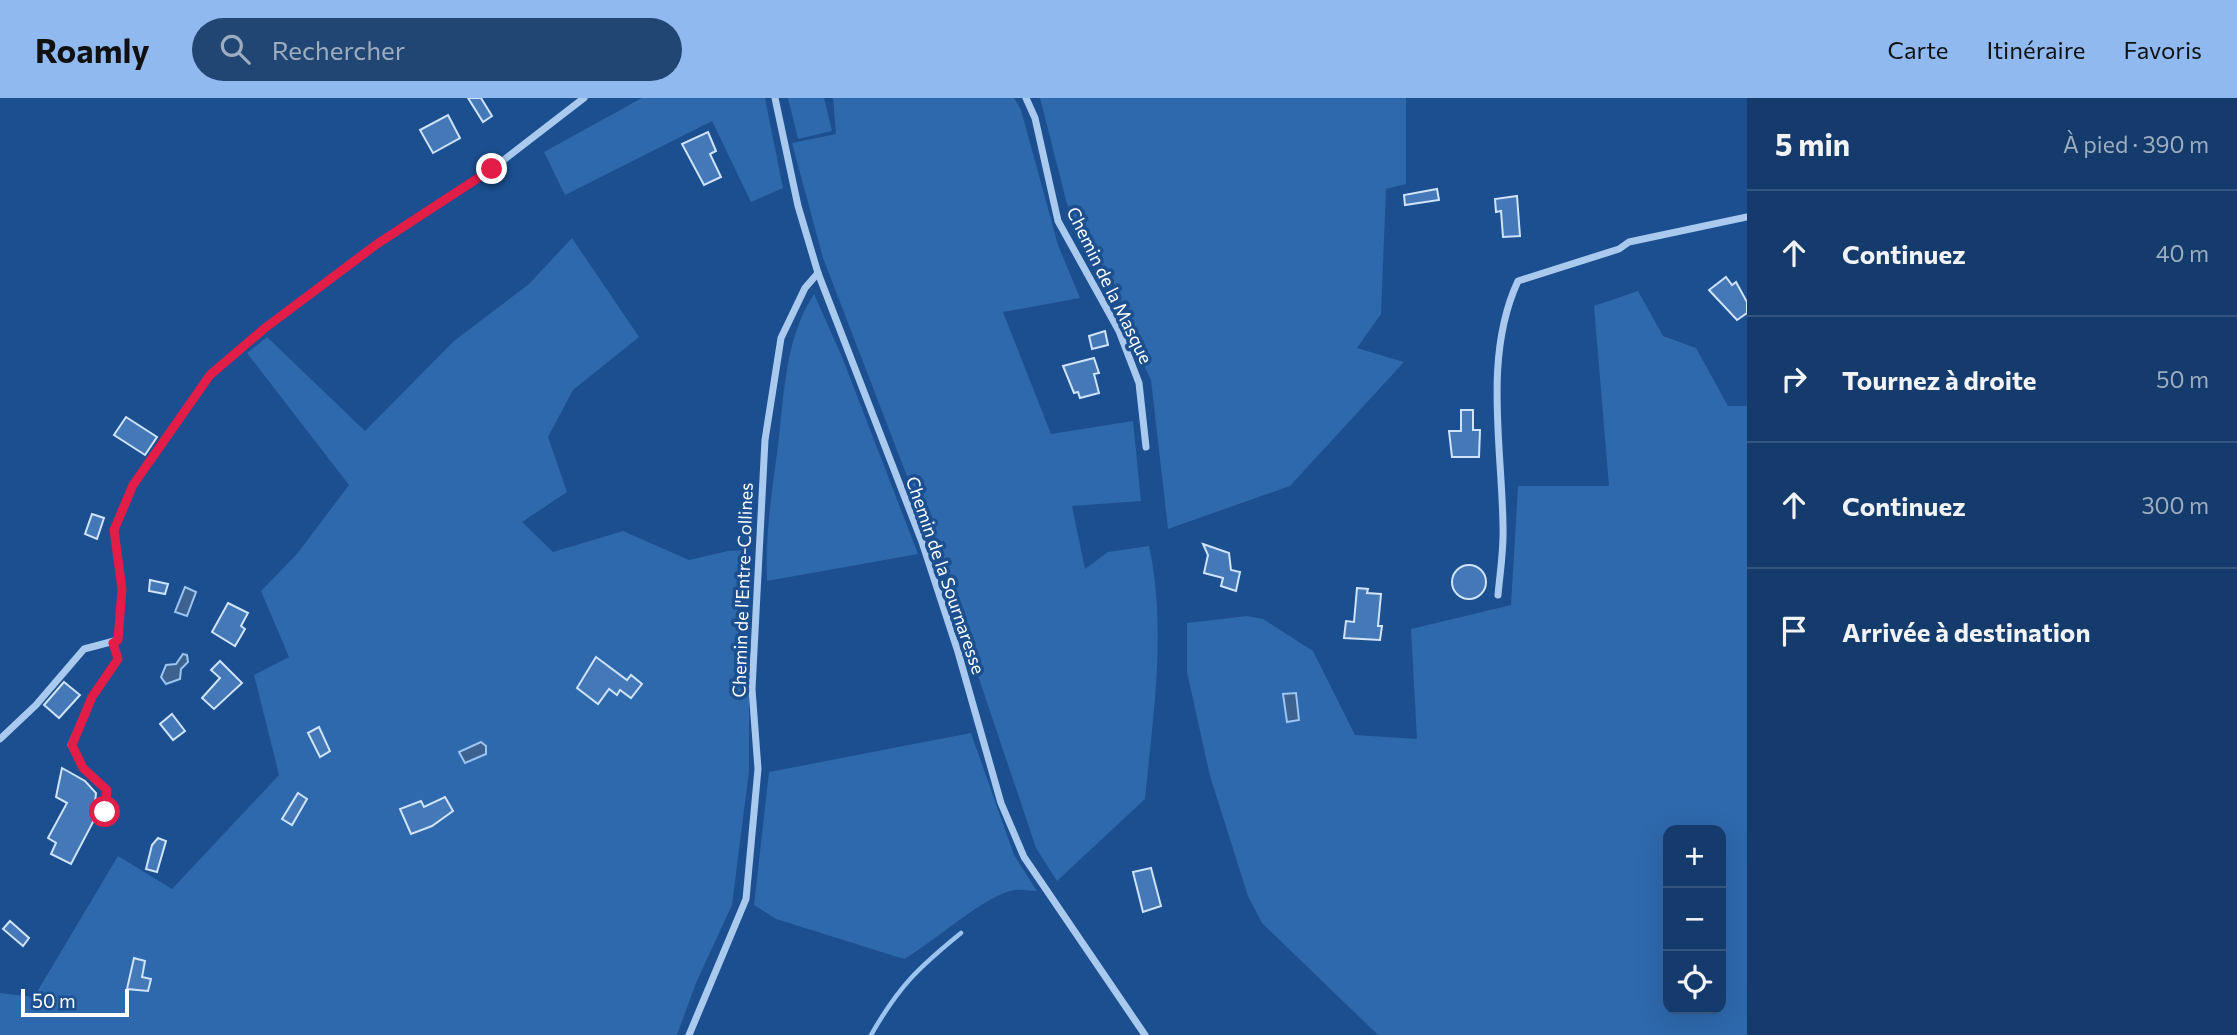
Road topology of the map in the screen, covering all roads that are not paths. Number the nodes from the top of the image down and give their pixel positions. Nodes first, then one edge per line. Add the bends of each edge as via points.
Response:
1 (584, 98) edge
2 (775, 98) edge
3 (1026, 98) edge
4 (1747, 217) edge
5 (818, 273) junction
6 (1146, 447) dead end
7 (1498, 595) dead end
8 (113, 643) junction
9 (0, 739) edge
10 (105, 812) dead end
11 (689, 1035) edge
12 (1145, 1035) edge

1 - 8 street via 492,169 377,244 210,375 133,485 114,530 122,589 118,640
2 - 5 street, Chemin de la Sournaresse
3 - 6 street, Chemin de la Masque via 1035,118 1058,221 1119,331 1139,383
4 - 7 street via 1629,242 1518,281 1498,341 1504,529
5 - 11 street, Chemin de l'Entre-Collines via 805,288 780,338 765,440 752,689 758,769 746,899
5 - 12 street, Chemin de la Sournaresse via 922,542 1002,803 1024,857
8 - 9 street via 83,649
8 - 10 street via 118,659 92,697 72,745 83,768 107,790

